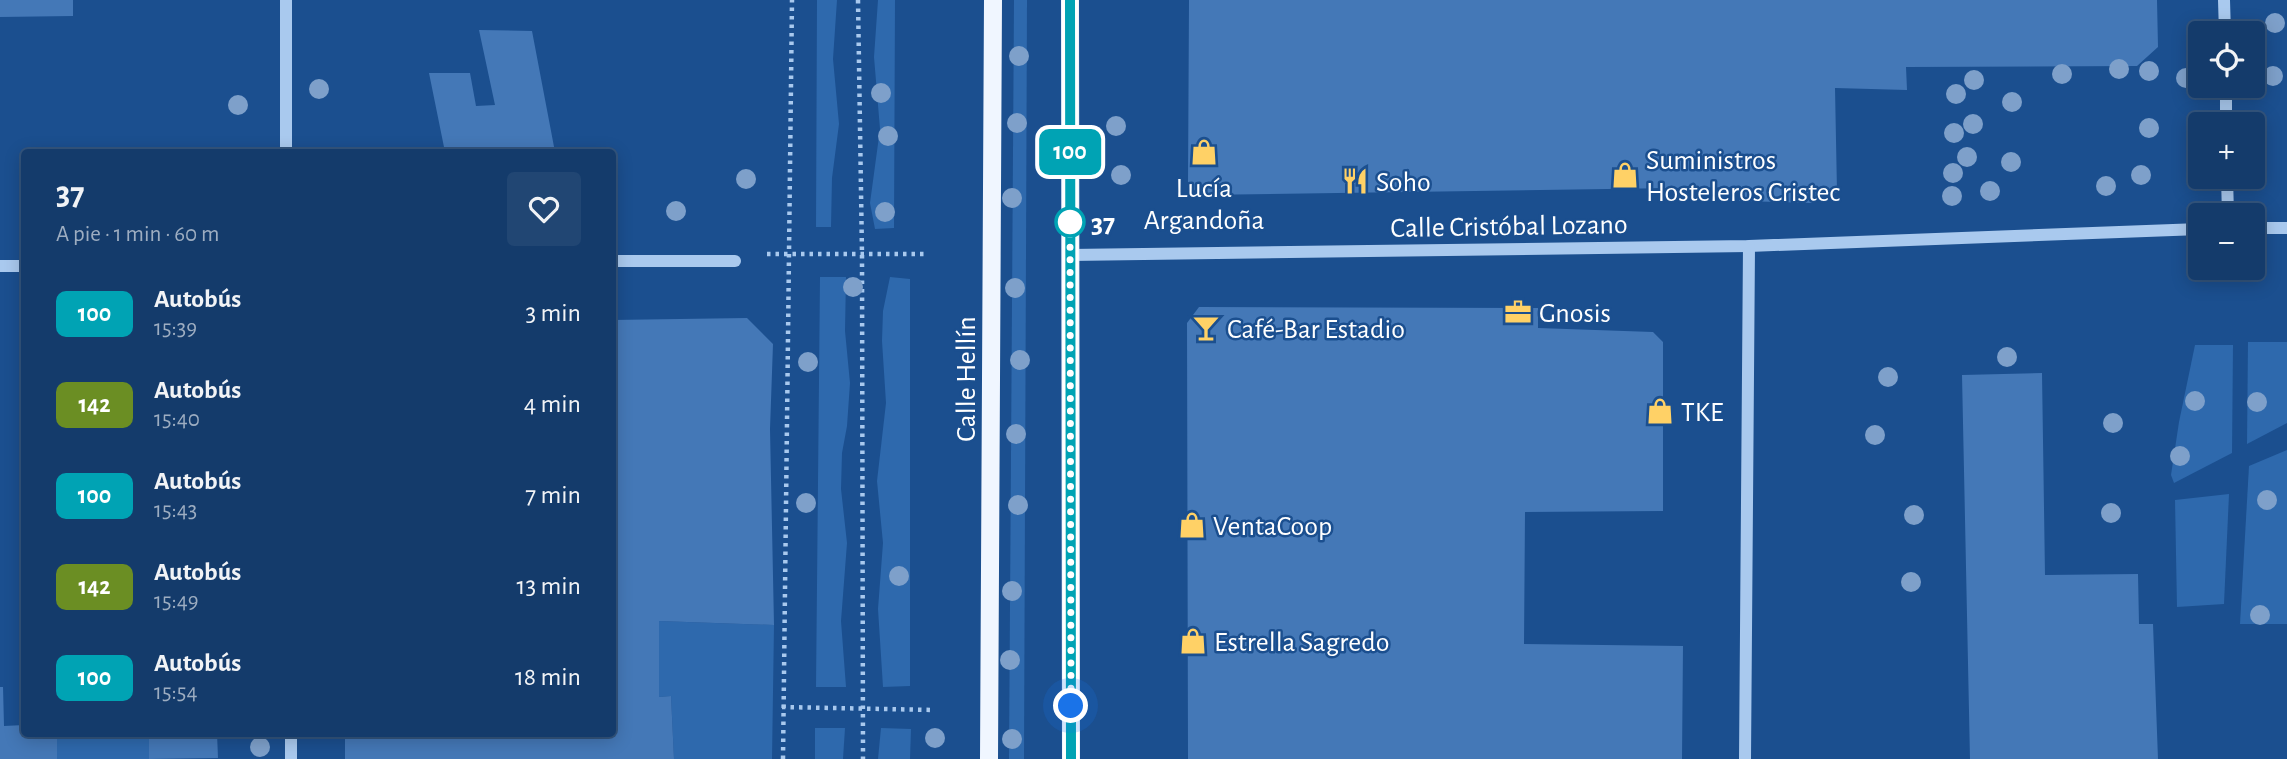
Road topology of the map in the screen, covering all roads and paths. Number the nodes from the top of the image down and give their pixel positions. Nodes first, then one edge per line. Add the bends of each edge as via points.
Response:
1 (286, 0) edge
2 (792, 0) edge
3 (858, 0) edge
4 (993, 0) edge
5 (1070, 0) edge
6 (2224, 0) edge
7 (2225, 21) edge
8 (286, 149) edge
9 (2265, 228) edge
10 (2287, 228) edge
11 (2188, 229) edge
12 (1749, 246) junction
13 (788, 254) junction
14 (862, 254) junction
15 (927, 254) dead end
16 (1070, 255) junction
17 (616, 261) edge
18 (735, 261) joint
19 (21, 265) edge
20 (0, 266) edge
21 (782, 707) junction
22 (862, 708) junction
23 (933, 710) dead end
24 (291, 737) edge
25 (291, 759) edge
26 (783, 759) edge
27 (863, 759) edge
28 (989, 759) edge
29 (1071, 759) edge
30 (1745, 759) edge

1 - 8 street
2 - 13 path
3 - 14 path
4 - 28 main road, Calle Hellín
5 - 16 main road
6 - 7 street
9 - 10 street
11 - 12 street, Calle Cristóbal Lozano
12 - 16 street, Calle Cristóbal Lozano
12 - 30 street
13 - 14 path
13 - 18 path
13 - 21 path
14 - 15 path
14 - 22 path
16 - 29 main road
17 - 18 street
19 - 20 street
21 - 22 path
21 - 26 path
22 - 23 path
22 - 27 path
24 - 25 street

